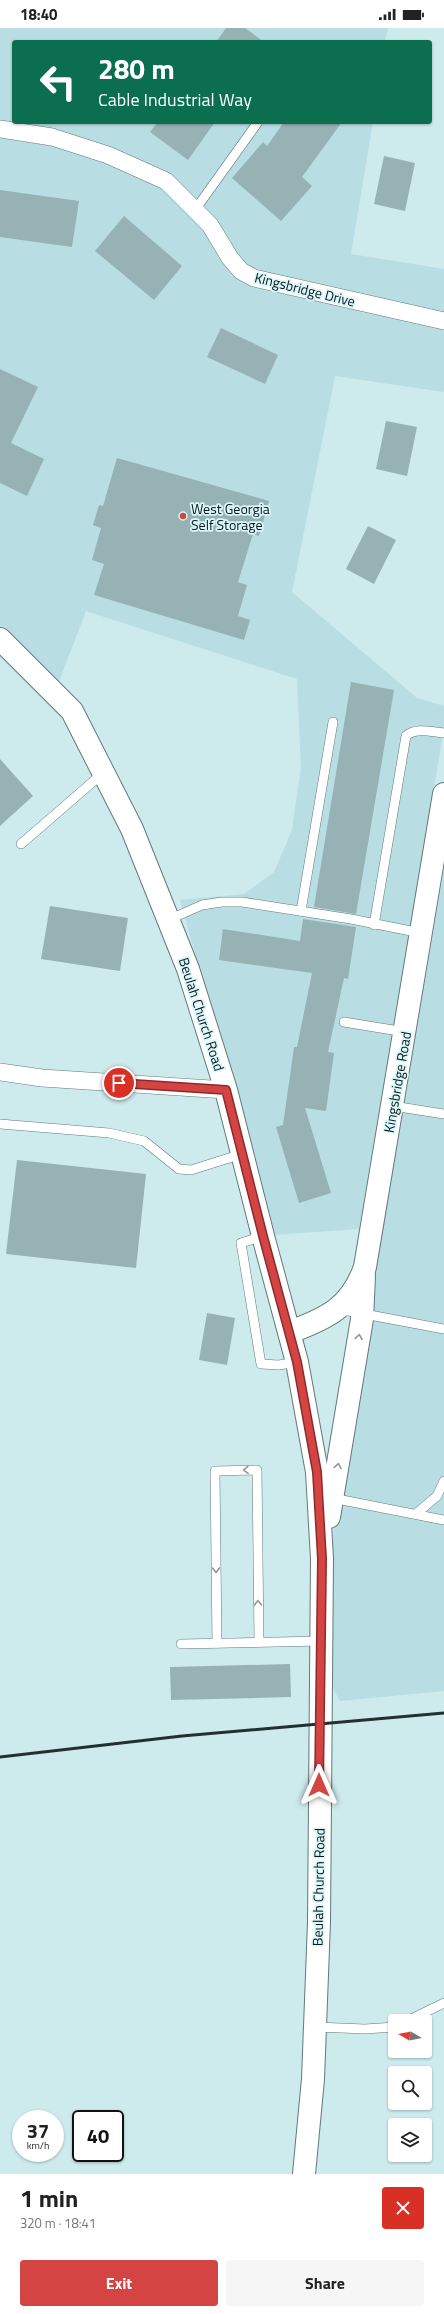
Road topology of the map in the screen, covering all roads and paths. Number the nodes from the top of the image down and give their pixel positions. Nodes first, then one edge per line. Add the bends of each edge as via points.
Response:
1 (257, 124) edge
2 (0, 129) edge
3 (195, 210) junction
4 (444, 321) edge
5 (0, 639) edge
6 (333, 722) dead end
7 (444, 733) edge
8 (103, 773) junction
9 (443, 802) edge
10 (440, 843) edge
11 (21, 844) dead end
12 (301, 911) junction
13 (168, 920) junction
14 (374, 925) junction
15 (421, 933) junction
16 (344, 1022) dead end
17 (405, 1032) junction
18 (0, 1072) edge
19 (226, 1090) junction
20 (393, 1106) junction
21 (444, 1114) edge
22 (0, 1124) edge
23 (242, 1154) junction
24 (263, 1236) junction
25 (365, 1267) junction
26 (337, 1309) junction
27 (362, 1313) junction
28 (444, 1329) edge
29 (290, 1332) junction
30 (297, 1362) junction
31 (444, 1481) edge
32 (326, 1497) junction
33 (417, 1513) junction
34 (444, 1520) edge
35 (321, 1641) junction
36 (259, 1642) junction
37 (216, 1643) junction
38 (181, 1644) dead end
39 (444, 2003) edge
40 (421, 2014) edge
41 (316, 2027) junction
42 (388, 2027) edge
43 (304, 2174) edge

1 - 3 lane
2 - 3 street, Kingsbridge Drive via 52,136 108,155 166,182
3 - 4 street, Kingsbridge Drive via 210,225 241,272 254,278
5 - 8 street, Beulah Church Road via 72,711
6 - 12 lane
7 - 14 lane via 416,730 406,736
8 - 11 lane
8 - 13 street, Beulah Church Road via 132,829
9 - 10 street, Kingsbridge Road
10 - 15 street, Kingsbridge Road
12 - 13 lane via 242,902 222,902 202,905
12 - 14 lane
13 - 19 street, Beulah Church Road via 188,969
14 - 15 lane
15 - 17 street, Kingsbridge Road
16 - 17 lane
17 - 20 street, Kingsbridge Road
18 - 19 street via 42,1078
19 - 23 street, Beulah Church Road
20 - 21 lane
20 - 25 street, Kingsbridge Road
22 - 23 lane via 109,1133 144,1141 180,1168 191,1170
23 - 24 street, Beulah Church Road
24 - 29 street, Beulah Church Road
24 - 30 lane via 241,1244 260,1364 279,1365
25 - 26 street, Kingsbridge Road via 358,1286
25 - 27 street
26 - 27 lane
26 - 29 street, Kingsbridge Road via 320,1320
27 - 28 lane
32 -> 27 street
29 - 30 street, Beulah Church Road
30 - 32 street, Beulah Church Road via 317,1472
31 - 33 lane via 437,1496
32 - 33 lane
32 - 35 street, Beulah Church Road
33 - 34 lane
35 - 36 lane
35 - 41 street, Beulah Church Road
36 - 37 lane
36 -> 37 lane via 257,1470 215,1471
37 - 38 lane
39 - 40 lane
41 - 42 lane
41 - 43 street, Beulah Church Road via 314,2079

